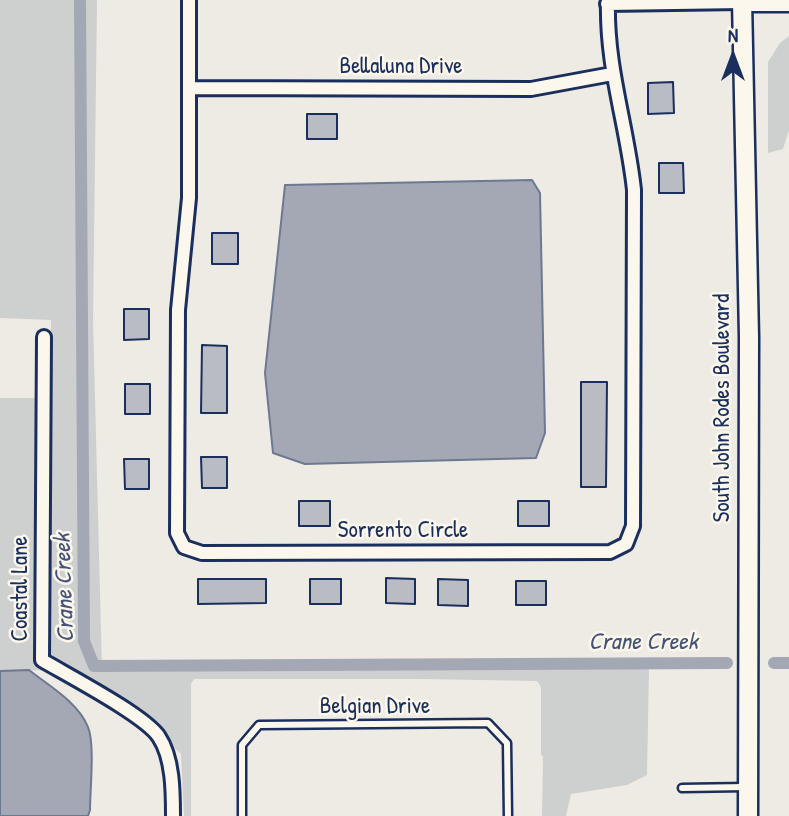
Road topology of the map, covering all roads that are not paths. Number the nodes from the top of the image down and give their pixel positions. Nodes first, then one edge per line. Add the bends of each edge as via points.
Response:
1 (189, 0) edge
2 (742, 1) edge
3 (608, 2) edge
4 (789, 2) edge
5 (612, 74) junction
6 (189, 88) junction
7 (44, 337) dead end
8 (748, 786) junction
9 (681, 788) dead end
10 (173, 816) edge
11 (242, 816) edge
12 (508, 816) edge
13 (748, 816) edge

1 - 6 street, Sorrento Circle
2 - 3 street, Sorrento Circle
2 - 4 main road
2 - 8 main road, South John Rodes Boulevard via 749,337
3 - 5 street, Sorrento Circle
5 - 6 street, Bellaluna Drive via 531,89
5 - 6 street, Sorrento Circle via 630,148 634,190 633,526 626,544 610,552 201,553 184,547 177,533 178,310 189,198
7 - 10 street, Coastal Lane via 42,660 134,715 159,736 173,775
8 - 9 lane
8 - 13 main road, South John Rodes Boulevard
11 - 12 lane, Belgian Drive via 242,745 259,725 474,723 488,723 507,743

